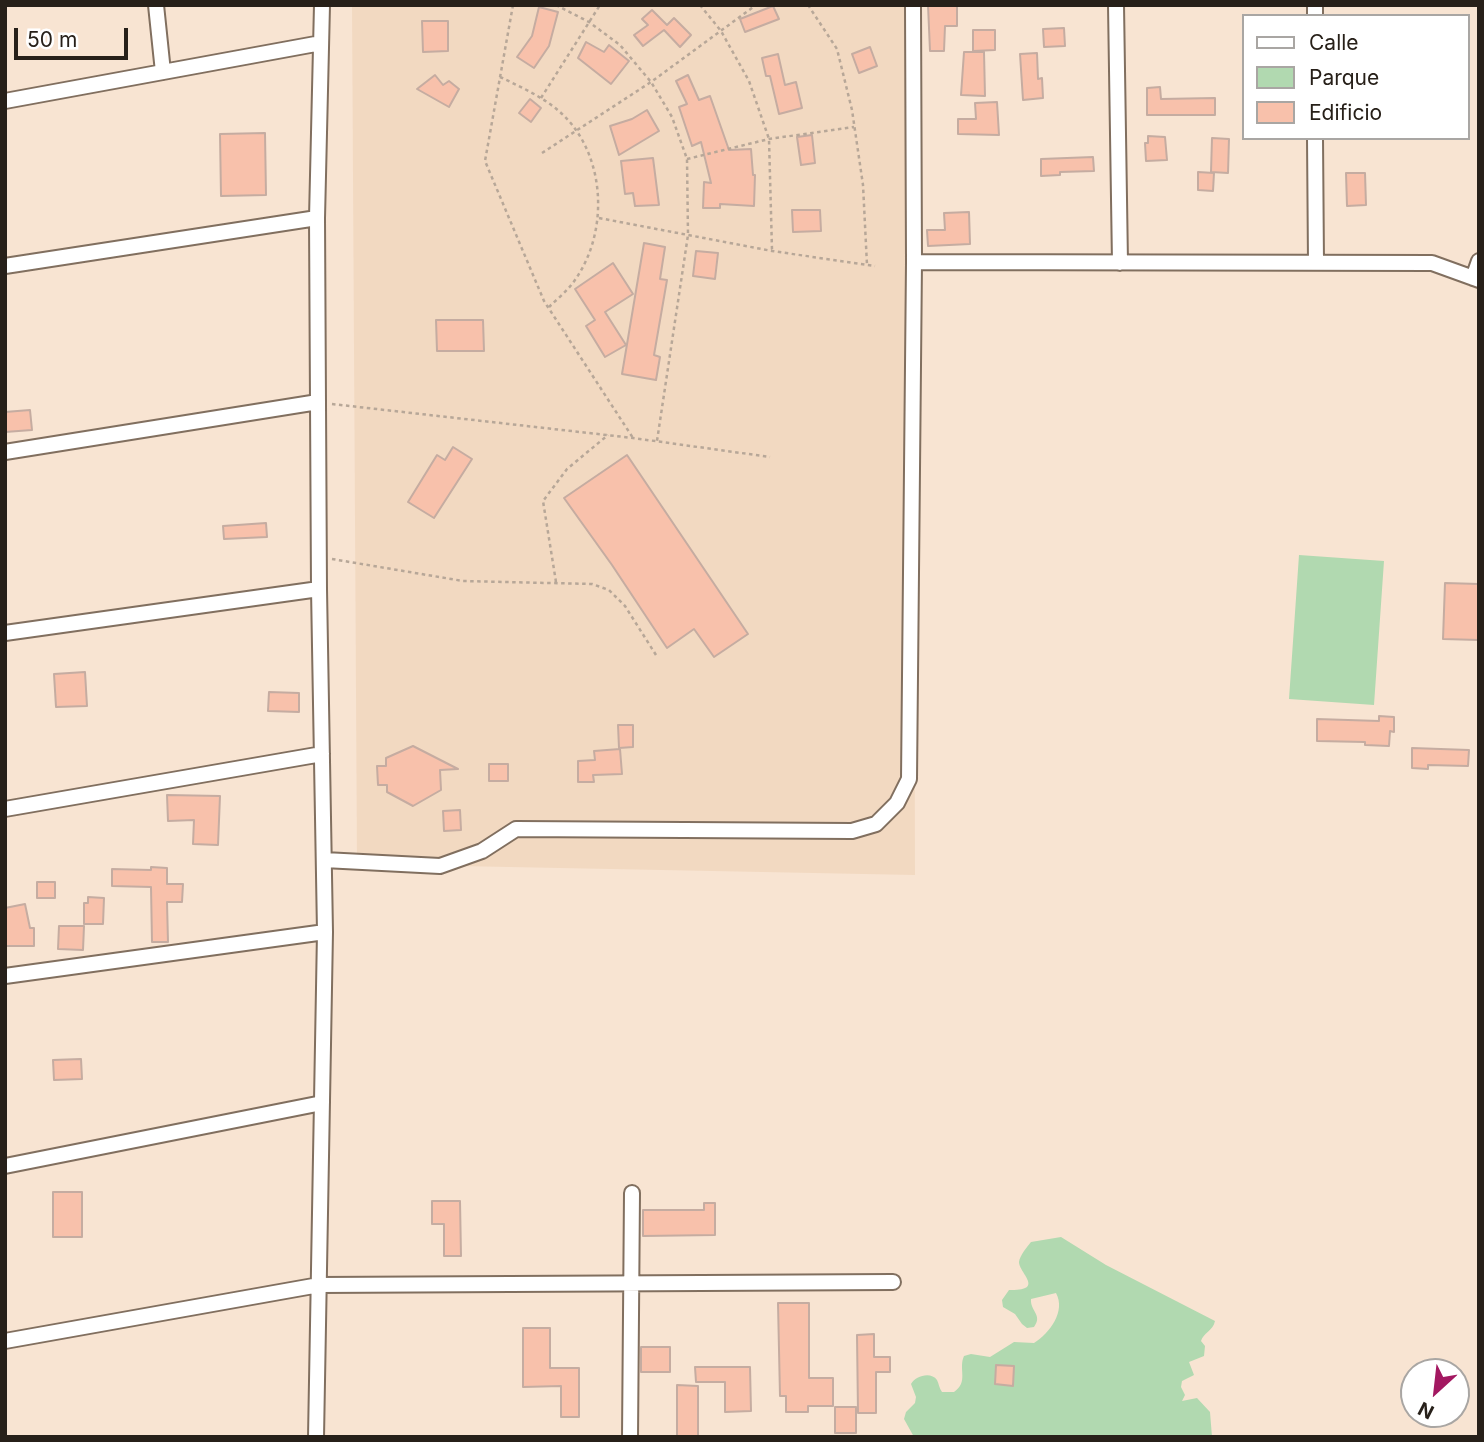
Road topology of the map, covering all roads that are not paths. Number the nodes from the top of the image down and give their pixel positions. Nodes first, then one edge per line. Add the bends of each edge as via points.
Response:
1 (156, 5) edge
2 (322, 5) edge
3 (913, 5) edge
4 (1116, 5) edge
5 (321, 43) junction
6 (163, 72) junction
7 (5, 101) edge
8 (1315, 140) edge
9 (317, 218) junction
10 (1479, 261) edge
11 (914, 262) junction
12 (1120, 263) junction
13 (1316, 263) junction
14 (5, 266) edge
15 (1476, 279) edge
16 (318, 402) junction
17 (5, 452) edge
18 (319, 589) junction
19 (5, 633) edge
20 (322, 754) junction
21 (5, 809) edge
22 (324, 860) junction
23 (325, 932) junction
24 (5, 976) edge
25 (322, 1103) junction
26 (5, 1166) edge
27 (632, 1193) dead end
28 (893, 1282) dead end
29 (631, 1283) junction
30 (318, 1285) junction
31 (5, 1341) edge
32 (316, 1437) edge
33 (629, 1437) edge

1 - 6 street
2 - 5 street
3 - 11 street
4 - 12 street
5 - 6 street
5 - 9 street
6 - 7 street
8 - 13 street
9 - 14 street
9 - 16 street
10 - 15 street
11 - 12 street
11 - 22 street via 909,779 897,803 876,824 852,831 516,829 482,851 440,866
12 - 13 street
13 - 15 street via 1432,263
16 - 17 street
16 - 18 street
18 - 19 street
18 - 20 street
20 - 21 street
20 - 22 street
22 - 23 street
23 - 24 street
23 - 25 street
25 - 26 street
25 - 30 street
27 - 29 street
28 - 29 street
29 - 30 street
29 - 33 street
30 - 31 street
30 - 32 street

